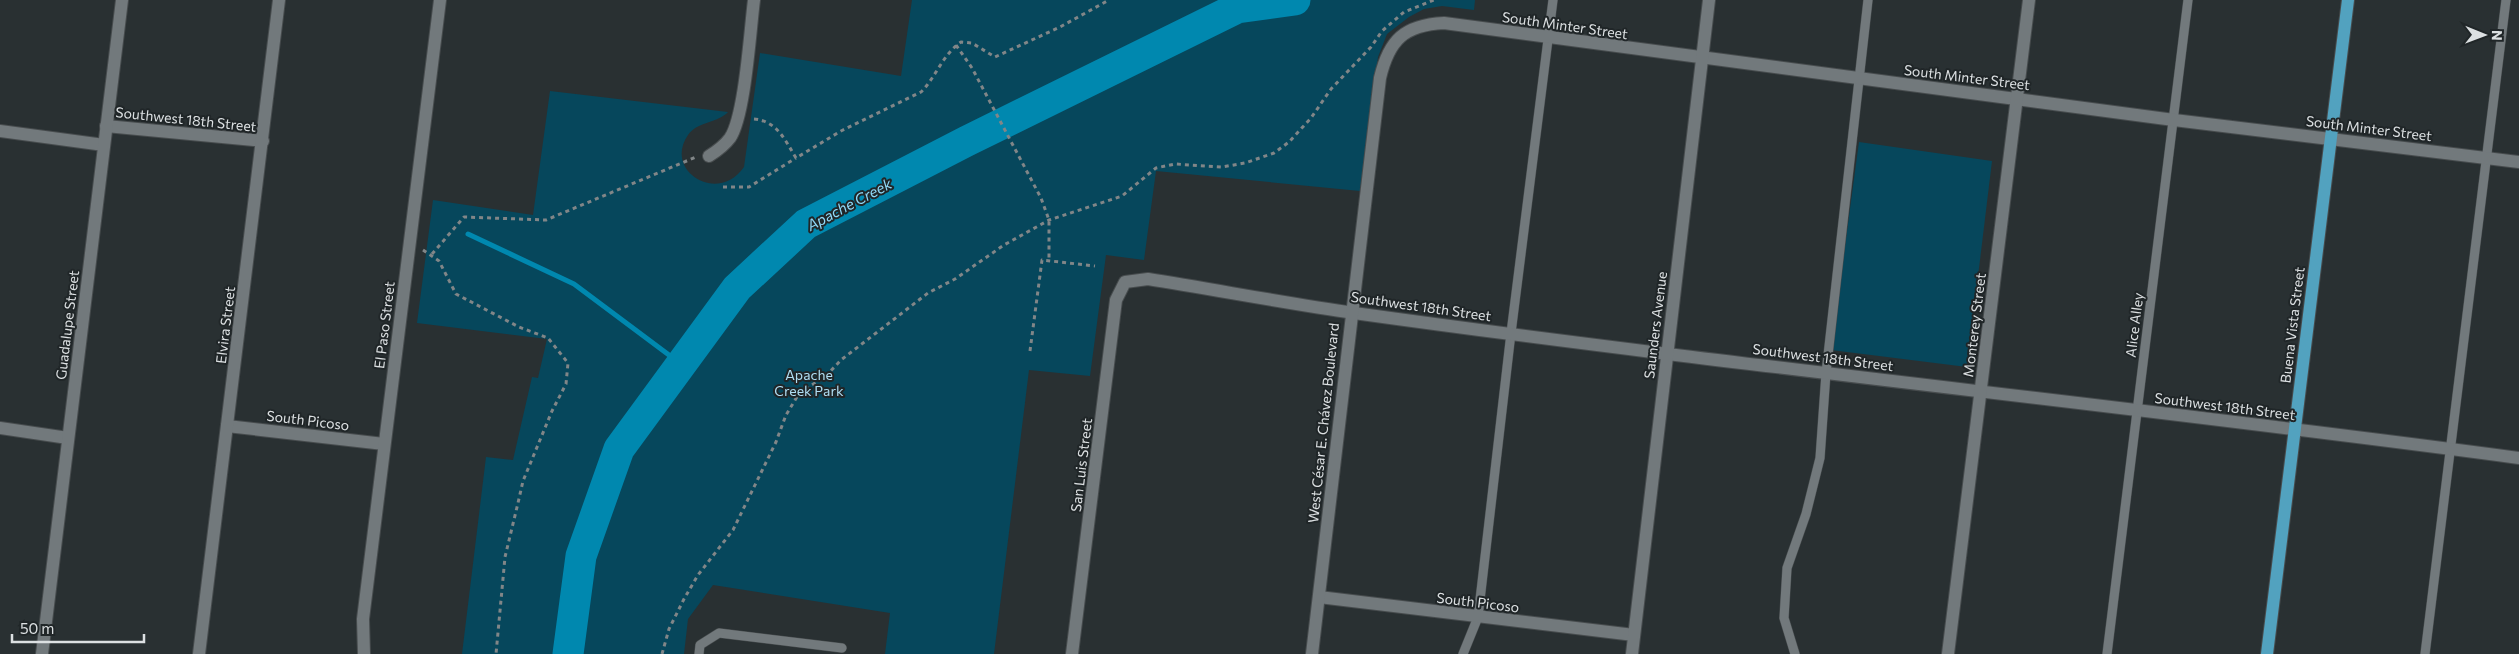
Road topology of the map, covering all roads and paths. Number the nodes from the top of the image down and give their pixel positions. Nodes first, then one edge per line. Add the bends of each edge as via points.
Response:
1 (122, 0) edge
2 (280, 0) edge
3 (440, 0) edge
4 (754, 0) edge
5 (1109, 0) edge
6 (1434, 0) edge
7 (1553, 0) edge
8 (1709, 0) edge
9 (1868, 0) edge
10 (2029, 0) edge
11 (2188, 0) edge
12 (2348, 0) edge
13 (2506, 0) edge
14 (1412, 28) joint
15 (1549, 38) junction
16 (956, 45) junction
17 (1702, 59) junction
18 (1858, 79) junction
19 (2017, 98) junction
20 (754, 118) dead end
21 (2174, 120) junction
22 (106, 126) junction
23 (0, 131) edge
24 (2330, 138) junction
25 (262, 141) junction
26 (104, 145) junction
27 (709, 156) joint
28 (796, 158) junction
29 (2487, 158) junction
30 (2519, 162) edge
31 (723, 187) dead end
32 (1049, 220) junction
33 (409, 243) junction
34 (432, 254) junction
35 (1049, 261) junction
36 (1095, 266) dead end
37 (1125, 282) joint
38 (1351, 312) junction
39 (1511, 333) junction
40 (1030, 351) dead end
41 (1667, 354) junction
42 (1826, 373) junction
43 (1981, 390) junction
44 (2138, 410) junction
45 (227, 426) junction
46 (0, 428) edge
47 (2294, 430) junction
48 (68, 438) junction
49 (384, 444) junction
50 (2449, 449) junction
51 (2519, 458) edge
52 (1318, 597) junction
53 (1478, 617) junction
54 (1634, 636) junction
55 (842, 648) dead end
56 (42, 654) edge
57 (199, 654) edge
58 (364, 654) edge
59 (496, 654) edge
60 (662, 654) edge
61 (699, 654) edge
62 (1072, 654) edge
63 (1312, 654) edge
64 (1462, 654) edge
65 (1632, 654) edge
66 (1796, 654) edge
67 (1948, 654) edge
68 (2107, 654) edge
69 (2267, 654) edge
70 (2425, 654) edge

1 - 22 street, Guadalupe Street
2 - 25 street, Elvira Street
3 - 33 street, El Paso Street
4 - 27 street via 739,118 731,137
5 - 16 path via 995,57 972,43
6 - 32 path via 1404,12 1382,31 1311,118 1274,153 1222,167 1175,164 1156,168 1122,196
7 - 15 lane
8 - 17 street, Saunders Avenue
9 - 18 lane
10 - 19 street, Monterey Street
11 - 21 lane, Alice Alley
12 - 24 main road, Buena Vista Street
13 - 29 lane
14 - 15 street, South Minter Street via 1444,23
14 - 38 street, West César E. Chávez Boulevard via 1398,38 1384,59
15 - 17 street, South Minter Street
15 - 39 lane
16 - 28 path via 921,92 841,131
16 - 32 path via 972,68 1041,198
17 - 18 street, South Minter Street
17 - 41 street, Saunders Avenue
18 - 19 street, South Minter Street
18 - 42 lane
19 - 21 street, South Minter Street
19 - 43 street, Monterey Street
20 - 28 path via 769,122
21 - 24 street, South Minter Street
21 - 44 lane, Alice Alley
22 - 25 street, Southwest 18th Street
22 - 26 street, Guadalupe Street
23 - 26 street
24 - 29 street, South Minter Street
24 - 47 main road, Buena Vista Street
25 - 45 street, Elvira Street
26 - 48 street, Guadalupe Street
27 - 34 path via 693,157 546,220 464,217
28 - 31 path via 749,187
29 - 30 street, South Minter Street
29 - 50 lane
32 - 35 path
32 - 60 path via 928,293 825,376 800,392 786,415 733,530 698,574 684,598 668,629
33 - 34 path
33 - 49 street, El Paso Street
34 - 59 path via 456,294 519,327 548,338 568,363 566,384 523,480 506,557
35 - 36 path
35 - 40 path via 1042,260 1041,263
37 - 38 street, Southwest 18th Street via 1148,279
37 - 62 street, San Luis Street via 1116,300
38 - 39 street, Southwest 18th Street
38 - 52 street, West César E. Chávez Boulevard
39 - 41 street, Southwest 18th Street
39 - 53 lane
41 - 42 street, Southwest 18th Street
41 - 54 street, Saunders Avenue
42 - 43 street, Southwest 18th Street
42 - 66 lane via 1820,458 1806,514 1787,568 1784,618
43 - 44 street, Southwest 18th Street
43 - 67 street, Monterey Street
44 - 47 street, Southwest 18th Street
44 - 68 lane, Alice Alley
45 - 49 street, South Picoso
45 - 57 street, Elvira Street
46 - 48 street
47 - 50 street, Southwest 18th Street
47 - 69 main road, Buena Vista Street
48 - 56 street, Guadalupe Street
49 - 58 street, El Paso Street via 363,619
50 - 51 street, Southwest 18th Street
50 - 70 lane
52 - 53 street, South Picoso
52 - 63 street, West César E. Chávez Boulevard
53 - 54 street, South Picoso
53 - 64 lane
54 - 65 street, Saunders Avenue
55 - 61 lane via 719,633 700,645

